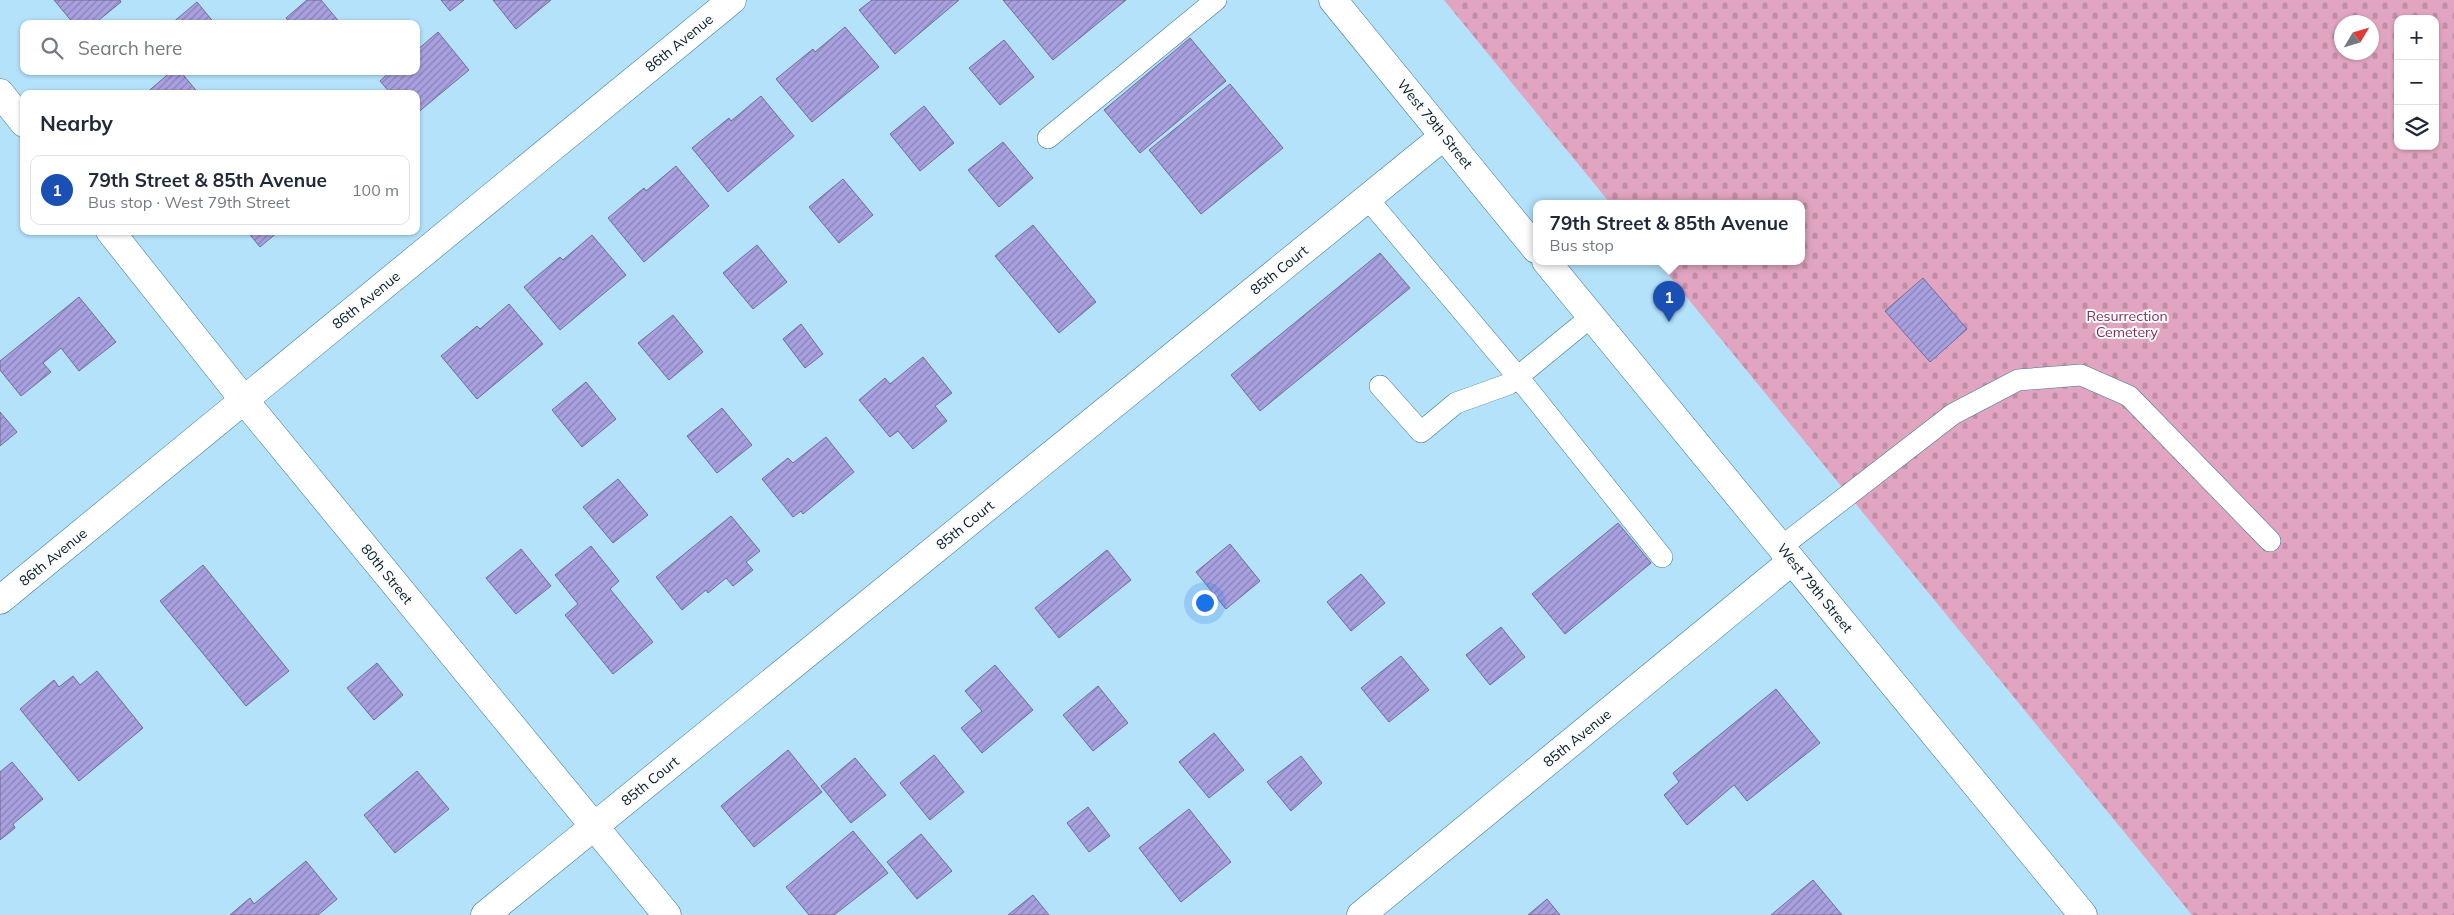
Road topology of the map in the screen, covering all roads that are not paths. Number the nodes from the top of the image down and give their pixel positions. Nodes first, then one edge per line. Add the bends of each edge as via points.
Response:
1 (732, 0) edge
2 (1216, 0) edge
3 (1333, 0) edge
4 (0, 93) edge
5 (20, 118) edge
6 (1444, 136) junction
7 (1048, 138) dead end
8 (1367, 198) junction
9 (113, 235) edge
10 (1533, 245) edge
11 (1549, 265) edge
12 (1592, 316) junction
13 (1518, 377) junction
14 (1380, 386) dead end
15 (244, 400) junction
16 (2270, 541) dead end
17 (1787, 554) junction
18 (1662, 557) dead end
19 (0, 600) edge
20 (594, 827) junction
21 (485, 915) edge
22 (667, 915) edge
23 (1362, 915) edge
24 (2083, 915) edge

1 - 15 street, 86th Avenue
2 - 7 lane
3 - 6 street, West 79th Street
4 - 5 street
6 - 8 street, 85th Court
6 - 10 street, West 79th Street
8 - 13 lane
8 - 20 street, 85th Court
9 - 15 street, 80th Street
11 - 12 street, West 79th Street
12 - 13 lane
12 - 17 street, West 79th Street
13 - 14 lane via 1509,384 1456,403 1420,432
13 - 18 lane
15 - 19 street, 86th Avenue
15 - 20 street, 80th Street
16 - 17 lane via 2129,396 2081,375 2018,380 1953,414
17 - 23 street, 85th Avenue
17 - 24 street, West 79th Street
20 - 21 street, 85th Court
20 - 22 street, 80th Street

